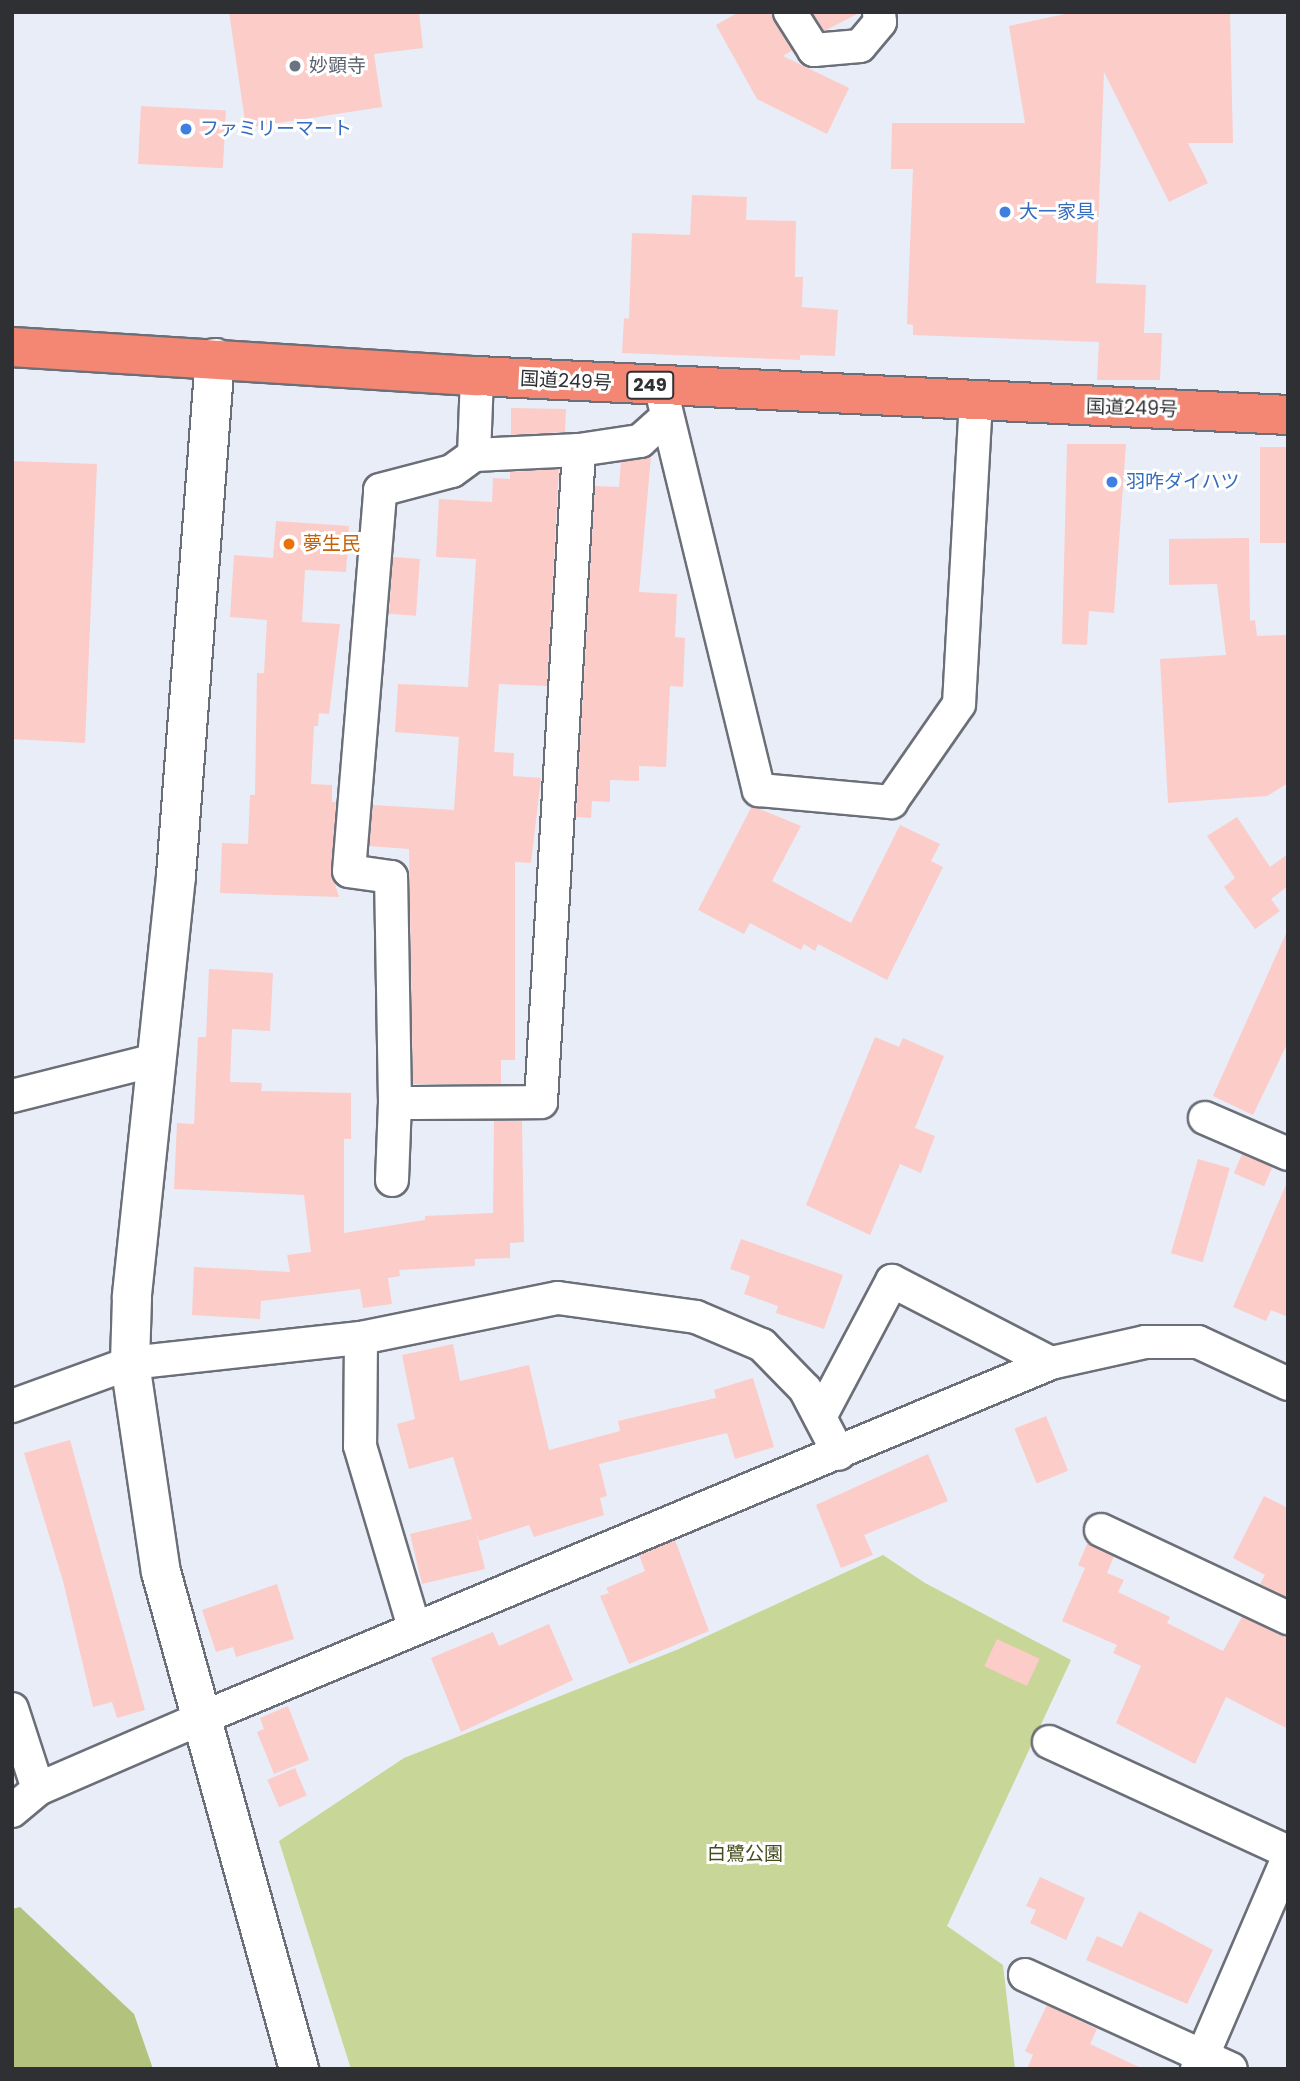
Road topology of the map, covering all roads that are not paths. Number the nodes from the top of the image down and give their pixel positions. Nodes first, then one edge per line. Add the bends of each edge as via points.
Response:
1 (790, 12) edge
2 (879, 12) edge
3 (12, 348) edge
4 (215, 358) junction
5 (477, 376) junction
6 (664, 401) junction
7 (976, 401) junction
8 (1288, 415) edge
9 (579, 450) junction
10 (474, 455) junction
11 (155, 1060) junction
12 (12, 1096) edge
13 (395, 1103) junction
14 (1205, 1118) dead end
15 (1288, 1154) edge
16 (392, 1180) dead end
17 (361, 1338) junction
18 (130, 1363) junction
19 (1051, 1363) junction
20 (1288, 1384) edge
21 (12, 1406) edge
22 (820, 1418) junction
23 (839, 1454) junction
24 (1101, 1530) dead end
25 (1288, 1618) edge
26 (414, 1627) junction
27 (12, 1709) edge
28 (202, 1718) junction
29 (1049, 1742) dead end
30 (38, 1789) junction
31 (12, 1811) edge
32 (1288, 1852) edge
33 (1288, 1858) edge
34 (1025, 1975) dead end
35 (1210, 2064) edge
36 (299, 2069) edge

1 - 2 street via 814,50 860,46 880,22
3 - 4 highway, 国道249号 / 249
4 - 5 highway, 国道249号 / 249
4 - 11 street via 176,876
5 - 6 highway, 国道249号 / 249
5 - 10 street
6 - 7 highway, 国道249号 / 249
6 - 7 street via 759,790 891,802 959,704
6 - 9 street via 640,441
7 - 8 highway, 国道249号 / 249
9 - 10 street
9 - 13 street via 541,1102
10 - 13 street via 452,471 380,490 349,871 391,877
11 - 12 street
11 - 18 street
13 - 16 street
14 - 15 street
17 - 18 street
17 - 22 street via 558,1298 696,1317 762,1345 805,1389
17 - 26 street via 360,1446
18 - 21 street
18 - 28 street via 160,1573
19 - 20 street via 1145,1342 1198,1342
19 - 22 street via 892,1281
19 - 23 street
22 - 23 street
23 - 26 street
24 - 25 street
26 - 28 street
27 - 30 street
28 - 30 street
28 - 36 street
29 - 32 street
30 - 31 street
33 - 35 street
34 - 35 street

